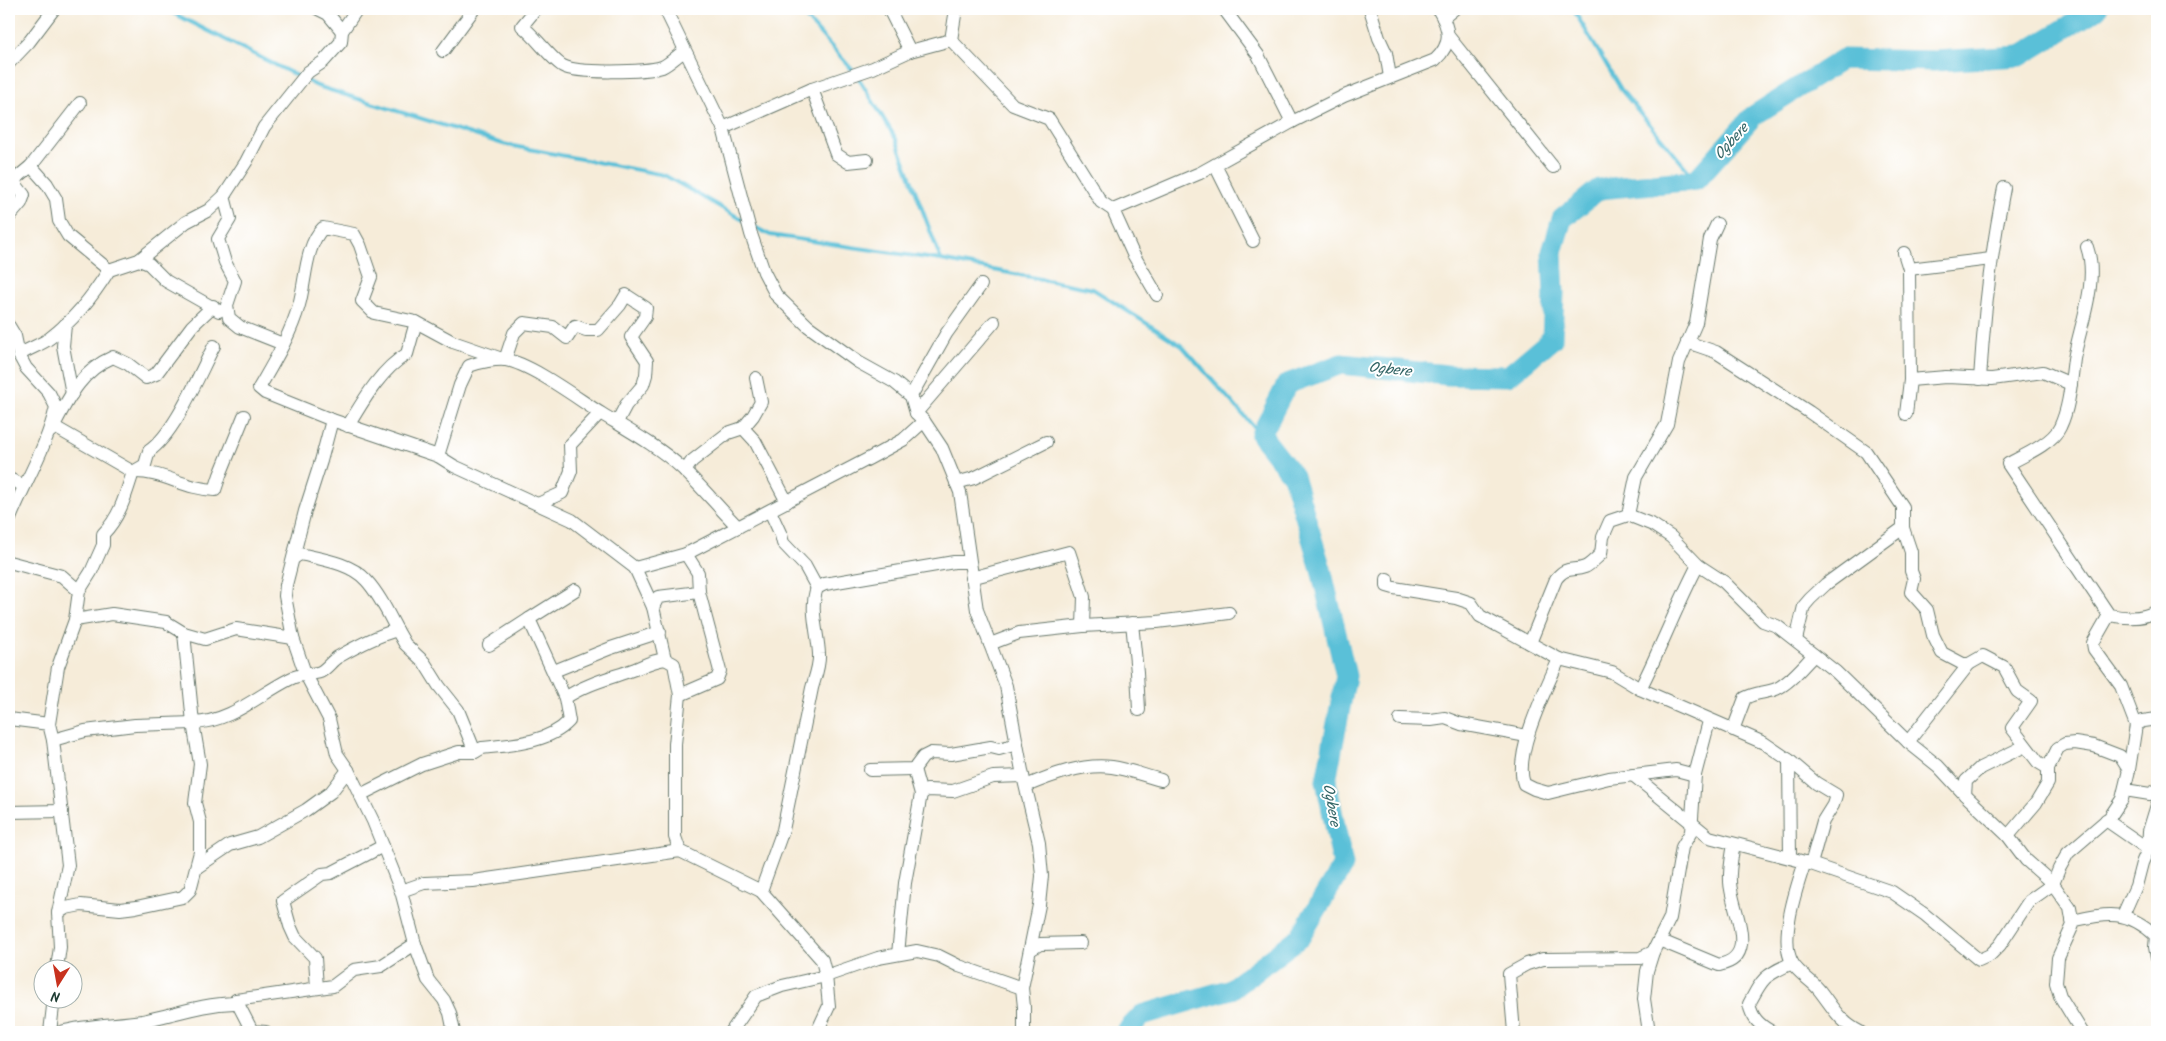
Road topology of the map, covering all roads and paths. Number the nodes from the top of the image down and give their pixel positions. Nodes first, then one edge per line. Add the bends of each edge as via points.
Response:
1 (54, 9) edge
2 (318, 9) edge
3 (357, 9) edge
4 (474, 9) edge
5 (536, 9) edge
6 (664, 9) edge
7 (889, 9) edge
8 (956, 9) edge
9 (1224, 9) edge
10 (1370, 9) edge
11 (1454, 9) edge
12 (1441, 13) edge
13 (342, 31) junction
14 (1449, 37) junction
15 (952, 40) junction
16 (443, 51) dead end
17 (684, 51) junction
18 (910, 51) junction
19 (9, 63) edge
20 (1390, 77) junction
21 (812, 89) junction
22 (80, 103) dead end
23 (1292, 122) junction
24 (723, 128) junction
25 (867, 160) dead end
26 (1215, 165) junction
27 (31, 166) junction
28 (1553, 167) dead end
29 (2004, 188) dead end
30 (224, 196) junction
31 (1113, 210) junction
32 (9, 217) edge
33 (1717, 224) dead end
34 (1253, 240) dead end
35 (2086, 247) dead end
36 (1904, 253) dead end
37 (1992, 259) junction
38 (139, 260) junction
39 (1908, 269) junction
40 (109, 270) junction
41 (982, 284) dead end
42 (1158, 295) dead end
43 (213, 306) junction
44 (230, 318) junction
45 (416, 322) junction
46 (994, 322) dead end
47 (65, 325) junction
48 (9, 326) edge
49 (1687, 342) junction
50 (282, 344) junction
51 (214, 346) dead end
52 (19, 355) junction
53 (505, 360) junction
54 (756, 378) dead end
55 (1980, 379) junction
56 (1910, 380) junction
57 (2071, 384) junction
58 (72, 394) junction
59 (911, 396) junction
60 (600, 413) junction
61 (1906, 414) dead end
62 (244, 416) dead end
63 (920, 418) junction
64 (332, 420) junction
65 (616, 422) junction
66 (348, 426) junction
67 (52, 428) junction
68 (743, 428) junction
69 (1046, 442) dead end
70 (438, 456) junction
71 (685, 471) junction
72 (133, 472) junction
73 (9, 480) edge
74 (956, 483) junction
75 (23, 485) junction
76 (786, 502) junction
77 (538, 504) junction
78 (770, 510) junction
79 (1628, 515) junction
80 (9, 521) edge
81 (738, 527) junction
82 (1903, 528) junction
83 (686, 554) junction
84 (294, 558) junction
85 (9, 562) edge
86 (969, 562) junction
87 (1698, 565) junction
88 (635, 568) junction
89 (972, 578) junction
90 (1387, 579) dead end
91 (817, 588) junction
92 (575, 590) dead end
93 (79, 591) junction
94 (699, 592) junction
95 (653, 607) junction
96 (2157, 611) edge
97 (1229, 613) dead end
98 (2109, 615) junction
99 (529, 619) junction
100 (75, 620) junction
101 (1132, 623) junction
102 (1083, 626) junction
103 (397, 630) junction
104 (184, 632) junction
105 (660, 632) junction
106 (293, 638) junction
107 (1796, 640) junction
108 (1530, 643) junction
109 (990, 644) junction
110 (489, 645) dead end
111 (1814, 655) junction
112 (1558, 659) junction
113 (670, 662) junction
114 (1968, 664) junction
115 (554, 671) junction
116 (305, 673) junction
117 (1640, 689) junction
118 (680, 696) junction
119 (565, 698) junction
120 (1138, 710) dead end
121 (9, 719) edge
122 (1400, 719) dead end
123 (2157, 719) edge
124 (1709, 721) junction
125 (193, 723) junction
126 (49, 724) junction
127 (2136, 725) junction
128 (1734, 730) junction
129 (1527, 736) junction
130 (53, 740) junction
131 (1908, 742) junction
132 (1017, 744) junction
133 (2025, 746) junction
134 (475, 752) junction
135 (1789, 760) junction
136 (2048, 768) junction
137 (914, 769) junction
138 (348, 770) junction
139 (870, 770) dead end
140 (2129, 770) junction
141 (1633, 775) junction
142 (1695, 775) junction
143 (1161, 780) dead end
144 (1025, 781) junction
145 (2125, 790) junction
146 (2157, 790) edge
147 (360, 794) junction
148 (921, 794) junction
149 (1964, 795) junction
150 (2157, 805) edge
151 (62, 811) junction
152 (9, 812) edge
153 (2106, 820) junction
154 (1692, 824) junction
155 (2008, 836) junction
156 (1734, 844) junction
157 (383, 846) junction
158 (2148, 849) junction
159 (674, 851) junction
160 (1790, 858) junction
161 (1808, 863) junction
162 (196, 868) junction
163 (2053, 884) junction
164 (401, 891) junction
165 (761, 891) junction
166 (58, 913) junction
167 (2123, 915) junction
168 (2072, 921) junction
169 (1659, 940) junction
170 (1081, 943) dead end
171 (415, 944) junction
172 (1030, 950) junction
173 (1653, 952) junction
174 (898, 954) junction
175 (58, 958) edge
176 (2157, 958) edge
177 (1792, 963) junction
178 (826, 976) junction
179 (317, 988) junction
180 (1022, 988) junction
181 (236, 1000) junction
182 (53, 1008) edge
183 (96, 1029) edge
184 (1851, 1030) edge
185 (50, 1032) edge
186 (61, 1032) edge
187 (266, 1032) edge
188 (454, 1032) edge
189 (731, 1032) edge
190 (818, 1032) edge
191 (1024, 1032) edge
192 (1514, 1032) edge
193 (1649, 1032) edge
194 (1772, 1032) edge
195 (2082, 1032) edge

1 - 19 street
2 - 13 street via 328,14
3 - 13 street
4 - 16 street
5 - 17 street via 522,26 562,66 572,70 637,71 663,66
6 - 17 street
7 - 18 street
8 - 15 street
9 - 23 street via 1258,54
10 - 20 street via 1386,53
11 - 12 street
12 - 14 street
13 - 30 street via 341,42 323,62 308,72 264,126
14 - 20 street via 1444,51 1436,60
14 - 28 street
15 - 18 street
15 - 31 street via 1013,105 1049,119 1101,202
17 - 24 street
18 - 21 street
20 - 23 street
21 - 24 street
21 - 25 street via 836,154 848,162
22 - 27 street
23 - 26 street
24 - 59 street via 751,234 776,295 808,326
26 - 31 street
26 - 34 street
27 - 32 street via 13,181 24,195
27 - 40 street via 56,199 59,221 68,236
29 - 37 street
30 - 38 street
30 - 44 street via 230,219 218,239 235,282 227,305
31 - 42 street via 1133,254
33 - 49 street via 1710,239 1696,322
35 - 57 street via 2090,258 2089,289
36 - 39 street
37 - 39 street
37 - 55 street
38 - 40 street
38 - 43 street via 149,264 166,281
39 - 56 street
40 - 47 street via 99,287
41 - 59 street via 946,334
43 - 44 street
43 - 58 street via 192,326 156,374 146,378 112,357 97,364
44 - 50 street via 240,327
45 - 50 street via 374,313 362,301 371,277 360,245 354,234 323,228 310,256 299,306
45 - 53 street via 453,342
45 - 66 street via 407,354 377,383
46 - 63 street
47 - 52 street via 48,340
47 - 58 street via 62,346
48 - 52 street
49 - 79 street via 1679,362 1666,424 1636,477
49 - 82 street via 1716,352 1866,452 1903,507
50 - 64 street via 259,388
51 - 72 street via 171,428 149,451 145,465
52 - 67 street via 56,406
53 - 60 street via 540,375
53 - 65 street via 514,333 524,323 553,327 566,338 575,326 598,330 626,295 646,308 645,317 631,337 647,361 646,375 643,385
53 - 70 street via 469,366
54 - 68 street via 761,402
55 - 56 street
55 - 57 street via 2043,372
56 - 61 street
57 - 98 street via 2060,428 2043,444 2008,464
58 - 67 street
59 - 63 street
60 - 65 street
60 - 77 street via 570,445 571,471 562,493
62 - 72 street via 216,490 200,490 146,471
63 - 74 street via 942,448
63 - 76 street via 903,440
64 - 66 street
64 - 84 street
65 - 71 street via 653,445
66 - 70 street
67 - 72 street
67 - 75 street
68 - 71 street via 717,441 692,461
68 - 76 street via 756,441
69 - 74 street via 974,478
70 - 77 street
71 - 81 street
72 - 93 street via 120,509 103,534 103,544 92,572
73 - 75 street
74 - 86 street
75 - 80 street
76 - 78 street
77 - 88 street via 572,520
78 - 81 street
78 - 91 street via 783,543 805,566
79 - 87 street via 1671,537
79 - 108 street via 1610,521 1603,537 1601,554 1584,567 1561,572
81 - 83 street
82 - 107 street via 1810,599 1804,606
82 - 114 street via 1911,552 1914,579 1911,592 1927,610 1933,635 1942,652
83 - 88 street
83 - 94 street via 698,573
84 - 103 street via 300,554 331,562 365,578
84 - 106 street via 285,596
85 - 93 street via 62,576
86 - 89 street
86 - 91 street via 825,584
87 - 107 street via 1724,582 1763,621 1777,626
87 - 117 street
88 - 95 street
89 - 102 street via 1070,552 1084,597
89 - 109 street via 977,610
90 - 108 street via 1388,586 1394,588 1471,602 1480,616
91 - 165 street via 813,599 820,656 818,668 783,830
92 - 99 street
93 - 100 street
94 - 95 street via 658,597
94 - 118 street via 720,671 717,679
95 - 105 street
96 - 98 street via 2151,615 2124,618
97 - 101 street
98 - 127 street via 2093,643 2094,649 2121,686
99 - 110 street
99 - 115 street
100 - 104 street via 112,614 166,622
100 - 126 street via 58,667
101 - 102 street
101 - 120 street
102 - 109 street via 1019,632
103 - 116 street via 374,637 336,657 320,672
103 - 134 street via 458,710
104 - 106 street via 205,639 236,629
104 - 125 street
105 - 113 street
105 - 115 street
106 - 116 street
107 - 111 street
108 - 112 street
109 - 132 street via 1006,686
111 - 128 street via 1776,689 1745,698
111 - 131 street
112 - 117 street via 1612,672
112 - 129 street
113 - 118 street
113 - 119 street via 650,661 579,688
114 - 131 street
114 - 133 street via 1983,656 2004,667 2017,690 2031,701 2012,728
115 - 119 street
116 - 125 street via 209,723
116 - 138 street via 329,719 337,754
117 - 124 street
118 - 159 street via 675,744
119 - 134 street via 569,721 556,732
121 - 126 street
122 - 129 street via 1444,718
123 - 127 street
124 - 128 street
124 - 142 street
125 - 130 street via 85,730
125 - 162 street via 200,764 195,803 200,822 200,852
126 - 130 street
127 - 140 street
128 - 135 street via 1764,743
129 - 141 street via 1521,776 1524,784 1534,789 1548,793
130 - 151 street
131 - 149 street via 1938,766
132 - 137 street via 999,749 931,753 923,757
132 - 144 street
133 - 136 street via 2038,762
133 - 149 street via 1980,768 1966,781
134 - 147 street via 459,752 422,764
135 - 160 street
135 - 161 street via 1816,784 1836,795
136 - 140 street via 2058,748 2075,743 2120,756
136 - 155 street via 2048,783
137 - 139 street
137 - 148 street
138 - 147 street
138 - 162 street via 331,792 306,810 258,837 230,845
140 - 145 street
141 - 142 street via 1676,770
141 - 154 street
142 - 154 street
143 - 144 street via 1112,767 1090,768
144 - 148 street via 993,777 953,791 927,790
144 - 172 street via 1039,843 1042,876
145 - 146 street via 2150,794
145 - 153 street
147 - 157 street
148 - 174 street via 905,883
149 - 155 street
150 - 158 street via 2149,831
151 - 152 street
151 - 166 street via 68,865
153 - 158 street
153 - 163 street via 2068,853
154 - 156 street via 1709,837
154 - 169 street via 1682,847 1670,918
155 - 163 street via 2026,860
156 - 160 street
156 - 169 street via 1730,882 1742,940 1738,954 1729,963 1719,965
157 - 164 street
157 - 179 street via 331,873 322,874 283,901 295,936 315,958
158 - 167 street
159 - 164 street via 473,881 424,883
159 - 165 street
160 - 161 street
161 - 163 street via 1892,892 1979,960 2000,945 2029,901
161 - 177 street via 1792,902 1788,936
162 - 166 street via 190,890 183,897 120,909 81,905
163 - 168 street via 2070,908
164 - 171 street
165 - 178 street via 822,960
166 - 175 street
167 - 168 street via 2102,914
167 - 176 street via 2156,936
168 - 195 street via 2058,958 2056,983 2060,996
169 - 173 street
170 - 172 street via 1040,944
171 - 179 street via 381,966 354,970 333,986
171 - 188 street via 428,980 450,1013
172 - 180 street
173 - 192 street via 1640,958 1543,959 1527,964 1510,974
173 - 193 street via 1644,999
174 - 178 street
174 - 180 street via 917,951 939,956
177 - 184 street via 1819,989
177 - 194 street via 1769,973 1749,1004 1751,1014 1761,1026
178 - 189 street via 756,996
178 - 190 street via 829,1006
179 - 181 street
180 - 191 street
181 - 183 street via 234,1003 211,1004
181 - 187 street via 252,1031
182 - 185 street
183 - 186 street

